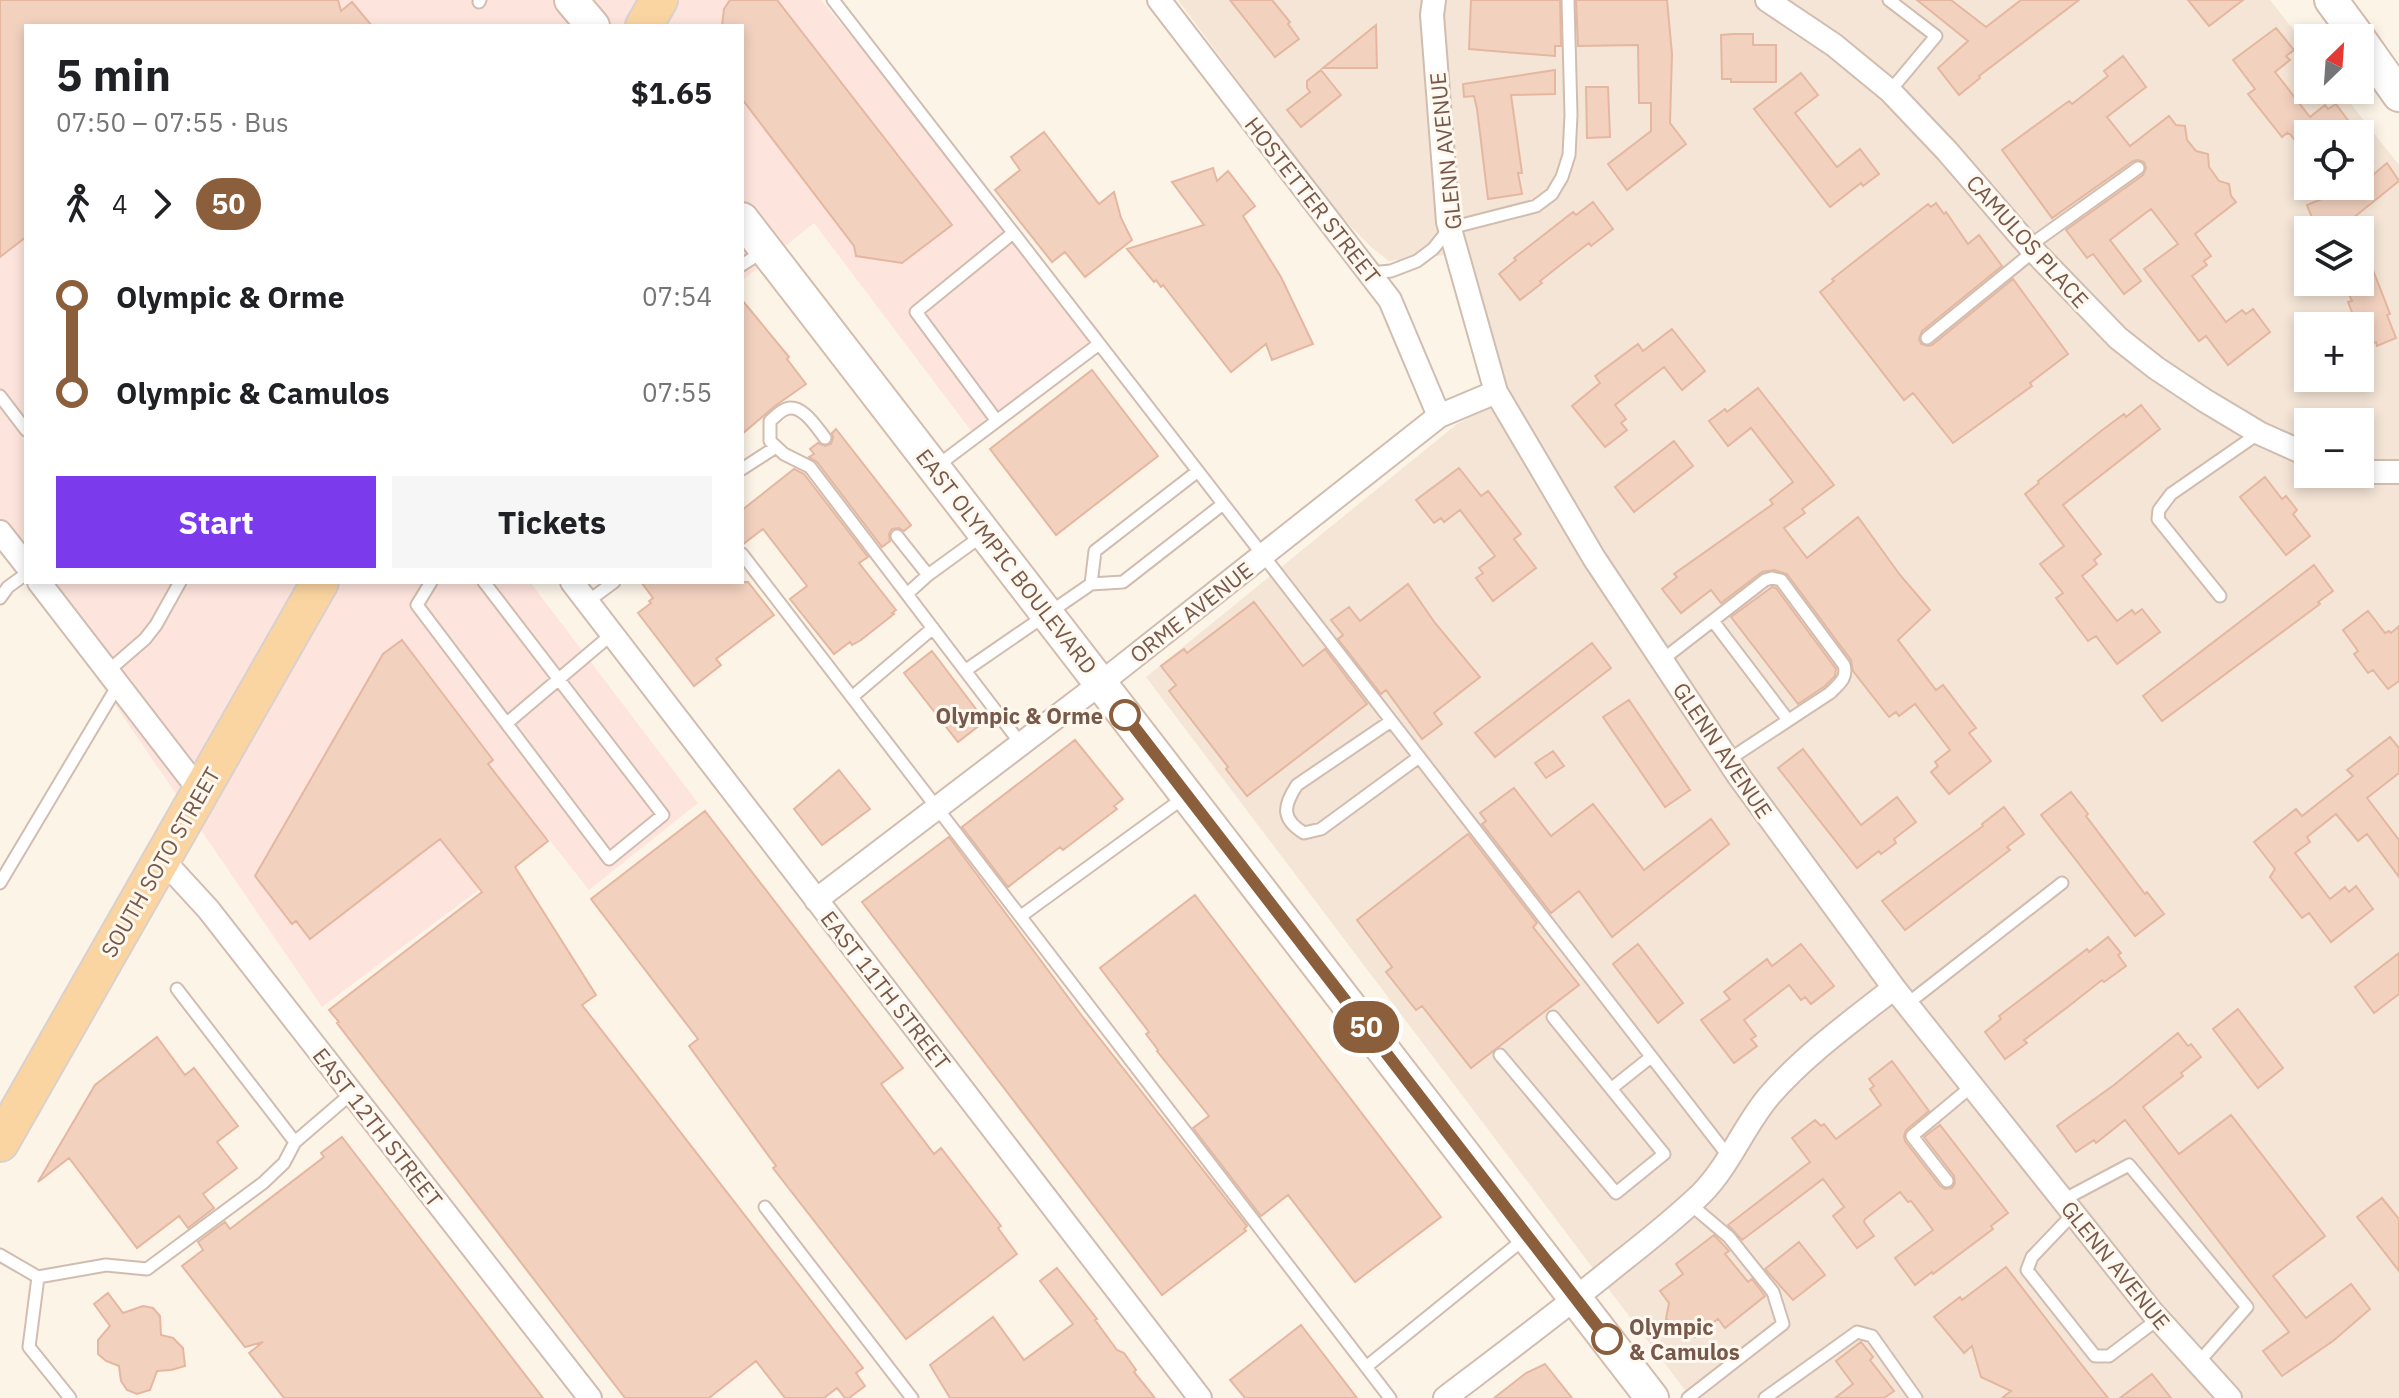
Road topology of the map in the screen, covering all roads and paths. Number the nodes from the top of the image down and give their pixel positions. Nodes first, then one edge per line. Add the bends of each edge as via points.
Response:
1 (571, 0) edge
2 (659, 0) edge
3 (833, 0) edge
4 (1159, 0) edge
5 (1434, 0) edge
6 (1568, 0) edge
7 (1889, 0) edge
8 (2331, 0) edge
9 (1775, 2) edge
10 (591, 24) edge
11 (645, 24) edge
12 (2348, 24) edge
13 (2374, 60) edge
14 (1890, 91) junction
15 (2399, 95) edge
16 (2138, 168) dead end
17 (744, 225) edge
18 (1450, 228) junction
19 (1013, 233) junction
20 (2031, 249) junction
21 (754, 257) edge
22 (1369, 273) junction
23 (1927, 338) dead end
24 (1099, 344) junction
25 (1496, 392) junction
26 (0, 396) edge
27 (1439, 416) junction
28 (997, 421) junction
29 (24, 427) edge
30 (2259, 433) junction
31 (825, 438) dead end
32 (776, 447) junction
33 (2294, 449) edge
34 (935, 467) junction
35 (744, 468) edge
36 (1198, 471) junction
37 (2374, 472) edge
38 (2399, 472) edge
39 (1223, 504) junction
40 (0, 532) edge
41 (985, 534) junction
42 (897, 536) dead end
43 (1263, 555) junction
44 (744, 557) edge
45 (24, 562) edge
46 (24, 575) edge
47 (928, 575) junction
48 (179, 584) edge
49 (319, 584) edge
50 (430, 584) edge
51 (486, 584) edge
52 (574, 584) edge
53 (611, 584) edge
54 (1091, 584) junction
55 (48, 587) edge
56 (907, 594) junction
57 (2220, 596) dead end
58 (0, 598) edge
59 (587, 602) junction
60 (1047, 613) junction
61 (1713, 621) junction
62 (933, 628) junction
63 (612, 634) junction
64 (1662, 660) junction
65 (966, 670) junction
66 (113, 678) junction
67 (560, 679) junction
68 (1101, 683) junction
69 (852, 697) junction
70 (1788, 720) junction
71 (1391, 721) junction
72 (507, 723) junction
73 (1021, 744) junction
74 (1419, 757) junction
75 (1728, 760) junction
76 (200, 791) junction
77 (1187, 796) junction
78 (938, 807) junction
79 (162, 859) junction
80 (0, 883) edge
81 (2062, 883) dead end
82 (816, 900) junction
83 (1021, 916) junction
84 (177, 989) dead end
85 (1900, 996) junction
86 (1553, 1017) dead end
87 (1500, 1055) dead end
88 (1651, 1057) junction
89 (1972, 1086) junction
90 (1612, 1088) junction
91 (352, 1093) junction
92 (295, 1142) junction
93 (0, 1143) edge
94 (1729, 1157) junction
95 (1947, 1181) dead end
96 (1690, 1204) junction
97 (765, 1207) dead end
98 (2068, 1207) junction
99 (1528, 1236) junction
100 (0, 1255) edge
101 (38, 1277) junction
102 (1576, 1298) junction
103 (2158, 1319) junction
104 (2198, 1363) junction
105 (1366, 1367) junction
106 (70, 1398) edge
107 (590, 1398) edge
108 (912, 1398) edge
109 (1200, 1398) edge
110 (1390, 1398) edge
111 (1445, 1398) edge
112 (1652, 1398) edge
113 (1688, 1398) edge
114 (1765, 1398) edge
115 (1916, 1398) edge
116 (2230, 1398) edge

1 - 10 main road
2 - 11 main road
3 - 19 lane
4 - 22 street, HOSTETTER STREET
5 - 18 street, GLENN AVENUE
6 - 18 lane via 1569,155 1562,177 1536,206
7 - 14 lane via 1936,36
8 - 12 main road
9 - 14 street, CAMULOS PLACE
13 - 15 main road
14 - 20 street, CAMULOS PLACE
16 - 20 lane
17 - 21 main road, EAST OLYMPIC BOULEVARD
18 - 22 lane via 1417,261
18 - 25 street, GLENN AVENUE
19 - 24 lane
19 - 28 lane via 916,312
20 - 23 lane
20 - 30 street, CAMULOS PLACE via 2118,338
21 - 34 main road, EAST OLYMPIC BOULEVARD
22 - 27 street, HOSTETTER STREET via 1390,300
24 - 28 lane
24 - 36 lane
25 - 27 street, ORME AVENUE
25 - 64 street, GLENN AVENUE via 1594,558
26 - 29 lane
27 - 43 street, ORME AVENUE
28 - 34 lane
30 - 33 street, CAMULOS PLACE
30 - 57 lane via 2171,494 2159,510 2158,519
31 - 32 lane via 810,418 785,409 770,421 770,441
32 - 35 lane
32 - 56 lane via 810,467
34 - 41 main road, EAST OLYMPIC BOULEVARD
36 - 39 lane
36 - 54 lane via 1095,551
37 - 38 street
39 - 43 lane
39 - 54 lane via 1123,582
40 - 45 street
41 - 47 lane
41 - 60 main road, EAST OLYMPIC BOULEVARD
42 - 47 lane
43 - 68 street, ORME AVENUE
43 - 71 lane
44 - 69 lane
46 - 58 lane
47 - 56 lane
48 - 66 lane via 156,625
49 - 76 main road, SOUTH SOTO STREET
50 - 72 lane via 417,605
51 - 67 lane
52 - 59 street, EAST 11TH STREET
53 - 59 lane
54 - 60 lane
55 - 66 street
56 - 62 lane
59 - 63 street, EAST 11TH STREET
60 - 65 lane
60 - 68 main road, EAST OLYMPIC BOULEVARD
61 - 64 lane
61 - 70 lane
61 - 70 lane via 1765,580 1781,580 1846,672 1830,693
62 - 65 lane
62 - 69 lane
63 - 67 lane
63 - 82 street, EAST 11TH STREET
64 - 75 street, GLENN AVENUE
65 - 73 lane
66 - 76 street
66 - 80 lane
67 - 72 lane
67 - 72 lane via 663,815 609,859
68 - 73 street, ORME AVENUE
68 - 77 main road, EAST OLYMPIC BOULEVARD
69 - 78 lane
70 - 75 lane
71 - 74 lane
71 - 74 lane via 1297,785 1286,810 1289,820 1304,833 1321,829
73 - 78 street, ORME AVENUE
74 - 88 lane
75 - 85 street, GLENN AVENUE
76 - 79 main road, SOUTH SOTO STREET
77 - 83 lane
77 - 99 main road, EAST OLYMPIC BOULEVARD
78 - 82 street, ORME AVENUE
78 - 83 lane
79 - 91 street, EAST 12TH STREET via 208,909
79 - 93 main road, SOUTH SOTO STREET
81 - 85 lane
82 - 109 street, EAST 11TH STREET
83 - 105 lane
84 - 92 lane
85 - 89 street, GLENN AVENUE
85 - 94 street via 1820,1047 1771,1094
86 - 90 lane
87 - 90 lane via 1616,1193 1664,1154
88 - 90 lane
88 - 94 lane
89 - 95 lane via 1912,1136
89 - 98 street, GLENN AVENUE
91 - 92 lane
91 - 107 street, EAST 12TH STREET
92 - 101 lane via 284,1163 263,1183 147,1269 106,1265
94 - 96 street
96 - 102 street
96 - 113 lane via 1729,1237 1773,1292 1783,1324
97 - 108 lane
98 - 103 street, GLENN AVENUE
98 - 103 lane via 2027,1270 2095,1356 2109,1356
98 - 104 lane via 2129,1165 2247,1307
99 - 102 main road, EAST OLYMPIC BOULEVARD
99 - 105 lane
100 - 101 lane
101 - 106 lane via 29,1347
102 - 111 street
102 - 112 main road, EAST OLYMPIC BOULEVARD
103 - 104 street, GLENN AVENUE
104 - 116 street, GLENN AVENUE
105 - 110 lane
114 - 115 lane via 1857,1332 1872,1336

